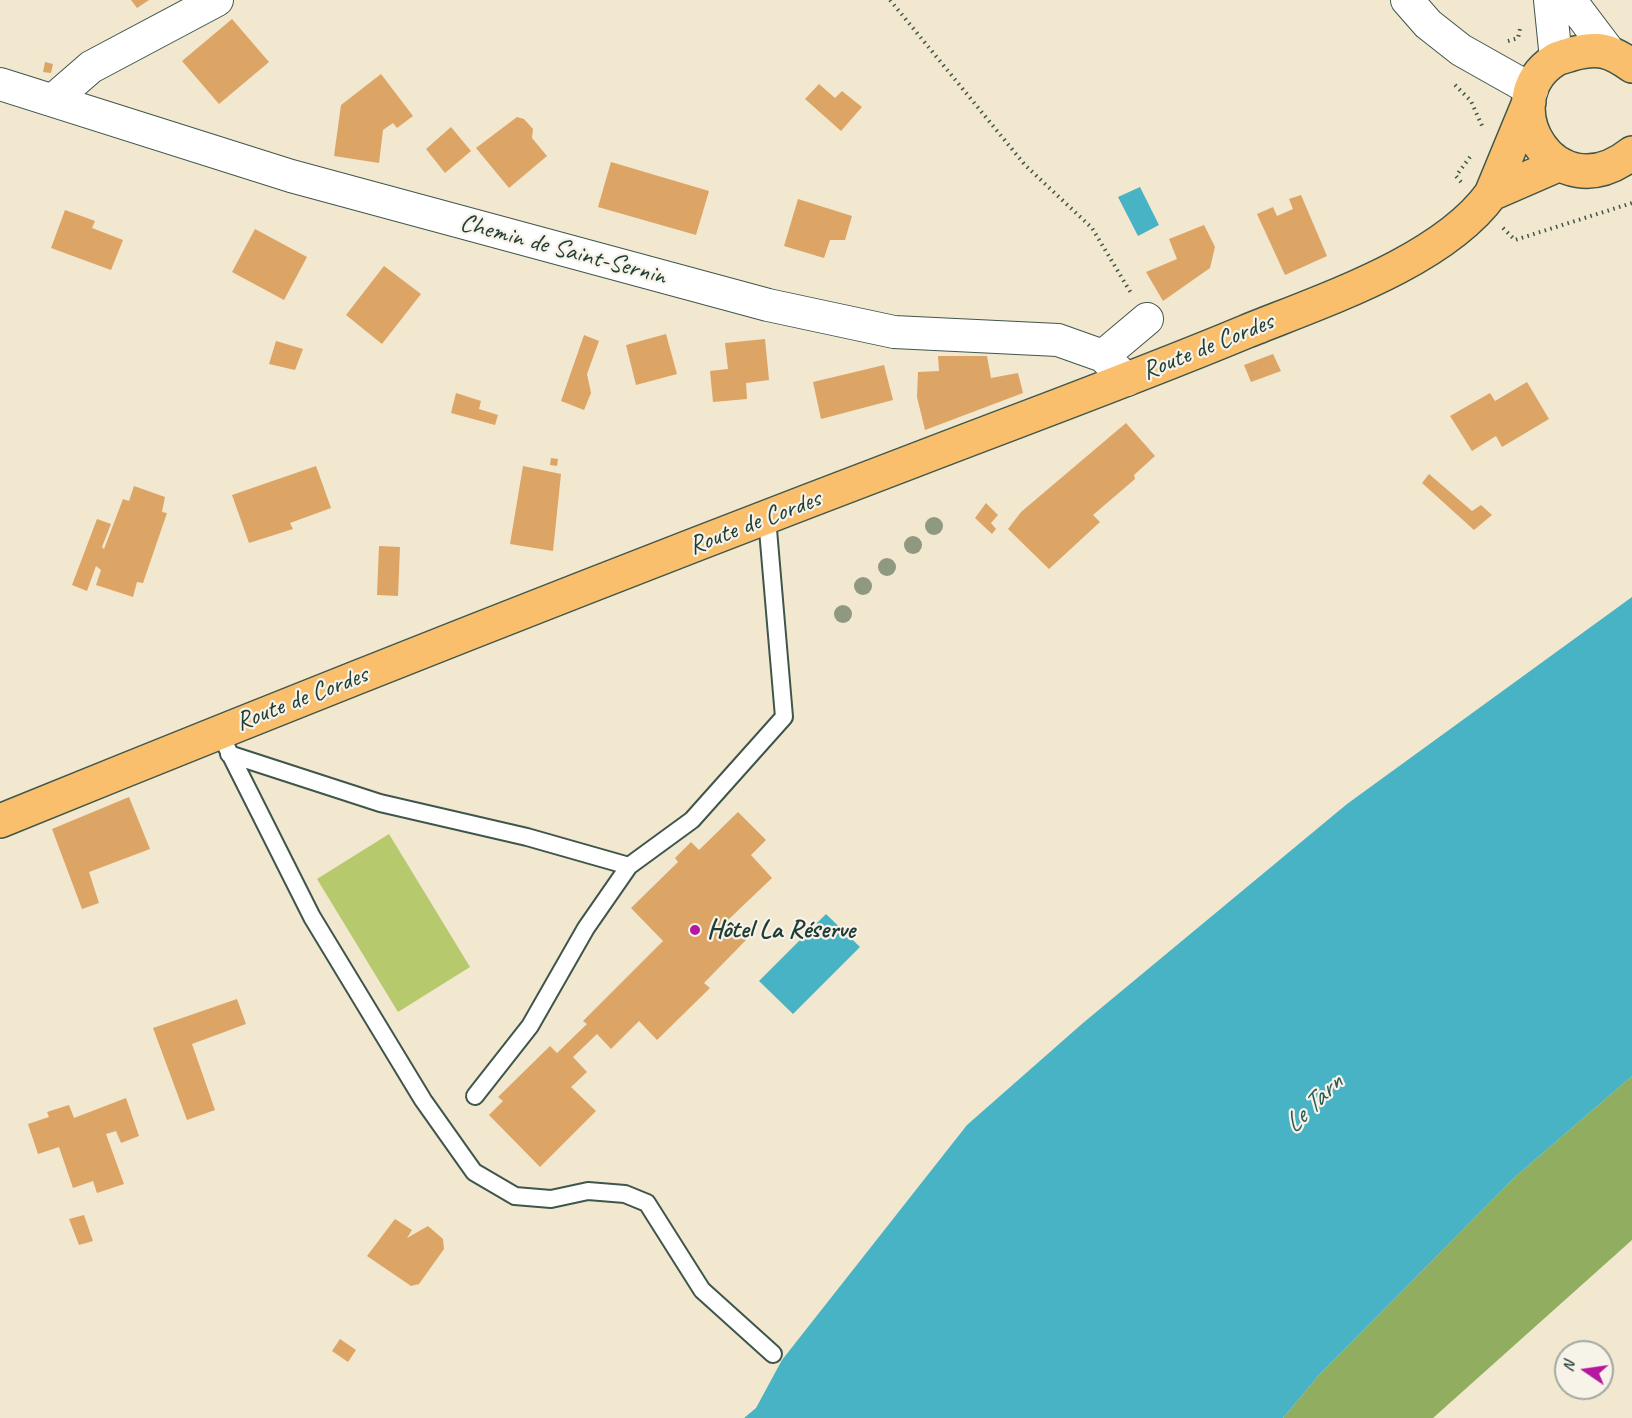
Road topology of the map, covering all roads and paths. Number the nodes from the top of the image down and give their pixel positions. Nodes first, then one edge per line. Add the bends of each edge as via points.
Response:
1 (217, 0) edge
2 (890, 0) edge
3 (1407, 0) edge
4 (1550, 0) edge
5 (1570, 0) edge
6 (1556, 59) junction
7 (1621, 59) edge
8 (0, 84) edge
9 (1531, 96) junction
10 (53, 100) junction
11 (1632, 153) edge
12 (1560, 164) junction
13 (1491, 194) junction
14 (1147, 319) joint
15 (1103, 356) junction
16 (1127, 380) junction
17 (767, 518) junction
18 (224, 743) junction
19 (0, 820) edge
20 (629, 866) junction
21 (475, 1096) dead end
22 (773, 1354) dead end

1 - 10 street via 91,67
2 - 14 path via 1025,165 1092,228
3 - 9 street via 1428,24 1461,50
4 - 6 street
5 - 7 street
6 - 7 main road via 1590,49
6 - 9 main road, Route de Cordes via 1534,83
8 - 10 street, Chemin de Saint-Sernin
9 - 12 main road via 1528,117 1533,135 1544,152
9 - 13 main road, Route de Cordes
10 - 15 street, Chemin de Saint-Sernin via 291,176 768,305 894,332 1058,340
11 - 12 main road via 1599,171 1579,171
12 - 13 main road, Route de Cordes
13 - 16 main road, Route de Cordes via 1445,238 1374,280
14 - 15 street
15 - 16 street, Chemin de Saint-Sernin
16 - 17 main road, Route de Cordes
17 - 18 main road, Route de Cordes
17 - 20 lane via 784,717 692,820
18 - 19 main road, Route de Cordes
18 - 20 lane via 380,804 527,837
18 - 22 lane via 312,917 423,1100 474,1172 515,1196 551,1199 588,1191 626,1194 647,1203 702,1290
20 - 21 lane via 586,928 530,1026

